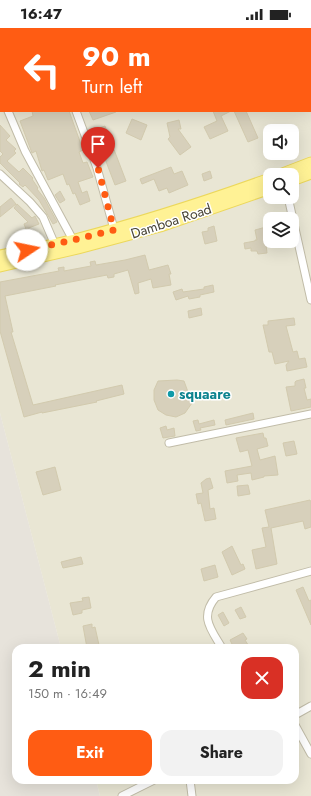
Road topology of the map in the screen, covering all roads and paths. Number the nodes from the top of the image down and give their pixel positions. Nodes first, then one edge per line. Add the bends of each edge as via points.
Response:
1 (8, 112) edge
2 (76, 112) edge
3 (311, 163) edge
4 (298, 168) edge
5 (311, 173) edge
6 (0, 174) edge
7 (299, 177) edge
8 (263, 181) edge
9 (263, 190) edge
10 (290, 204) edge
11 (114, 230) junction
12 (73, 240) junction
13 (55, 245) junction
14 (0, 256) edge
15 (0, 266) edge
16 (311, 300) edge
17 (311, 414) edge
18 (169, 443) dead end
19 (311, 571) edge
20 (220, 644) edge
21 (311, 706) edge
22 (299, 713) edge
23 (299, 732) edge
24 (311, 754) edge
25 (146, 784) edge
26 (190, 784) edge
27 (122, 796) edge
28 (192, 796) edge

1 - 12 street via 25,151
2 - 11 street via 98,168
3 - 4 main road
5 - 7 main road
6 - 13 street via 43,217
8 - 11 main road, Damboa Road
9 - 15 main road, Damboa Road via 160,226
10 - 16 street
11 - 12 main road, Damboa Road
12 - 13 main road, Damboa Road
13 - 14 main road, Damboa Road
17 - 18 street
19 - 20 street via 216,597 209,605 207,616 210,628
21 - 22 street
23 - 24 street
25 - 27 street
26 - 28 street

